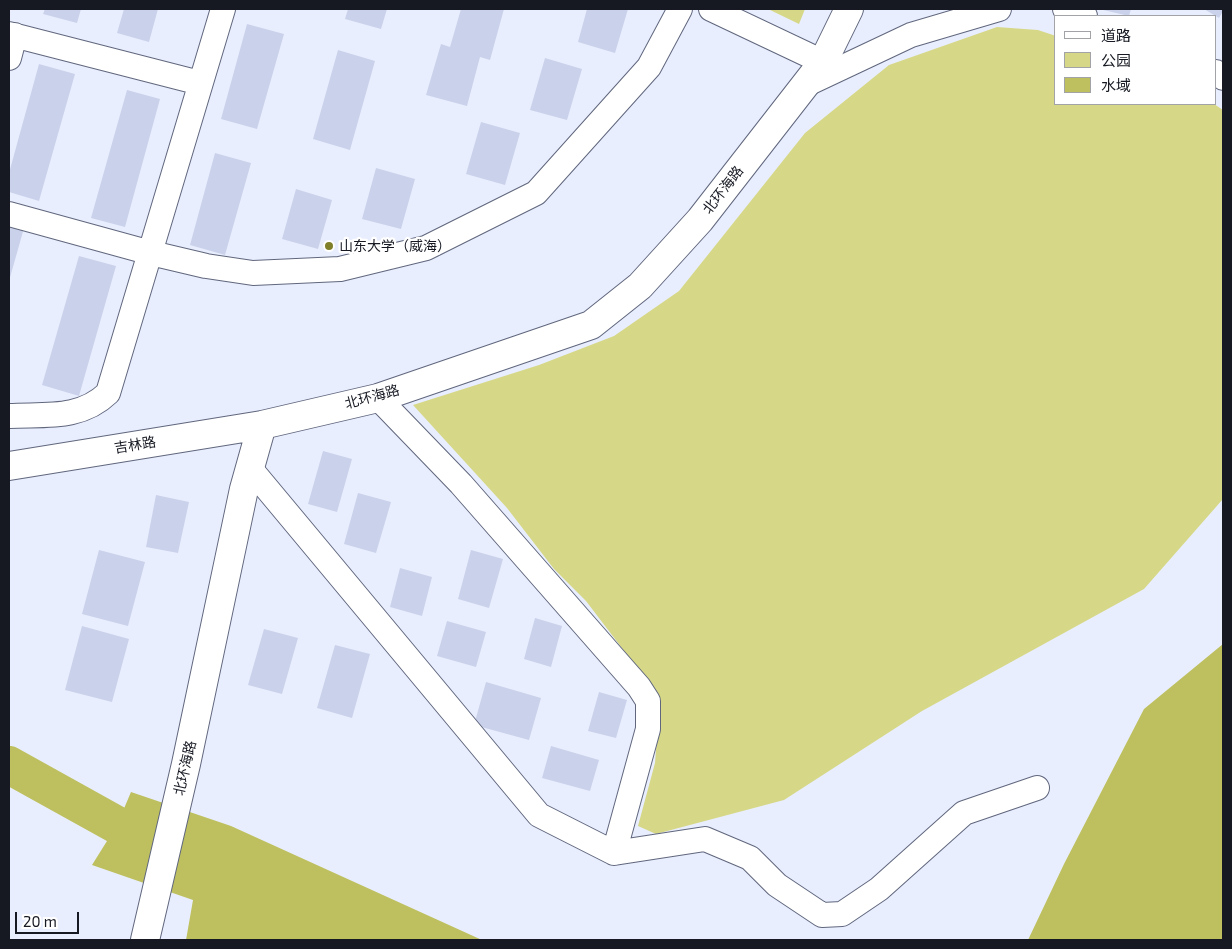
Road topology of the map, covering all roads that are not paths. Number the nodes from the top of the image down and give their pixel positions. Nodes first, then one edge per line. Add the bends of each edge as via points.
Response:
1 (223, 9) edge
2 (680, 9) edge
3 (711, 9) edge
4 (850, 9) edge
5 (999, 9) edge
6 (1065, 9) edge
7 (1082, 15) edge
8 (12, 34) edge
9 (9, 58) edge
10 (823, 62) junction
11 (200, 83) junction
12 (805, 85) junction
13 (9, 214) edge
14 (151, 253) junction
15 (378, 398) junction
16 (9, 416) edge
17 (262, 424) junction
18 (203, 434) junction
19 (9, 466) edge
20 (247, 478) junction
21 (1038, 788) dead end
22 (614, 853) junction
23 (147, 931) edge

1 - 11 lane
2 - 14 lane via 649,67 536,193 426,248 340,268 253,273
3 - 10 lane
4 - 10 main road, 北环海路
5 - 12 lane via 912,35
6 - 7 lane
8 - 9 lane
8 - 11 lane
10 - 12 main road, 北环海路
11 - 14 lane
12 - 15 main road, 北环海路 via 700,220 640,286 591,325
13 - 14 lane
14 - 16 lane via 108,393 97,404 76,413
15 - 17 main road, 北环海路
15 - 22 lane via 461,484 648,701 648,729
17 - 18 main road, 吉林路
17 - 20 main road, 北环海路
18 - 19 main road, 吉林路
18 - 20 main road via 226,443
20 - 22 lane via 539,815
20 - 23 main road, 北环海路
21 - 22 lane via 964,813 879,889 842,914 822,915 777,885 750,858 705,840

